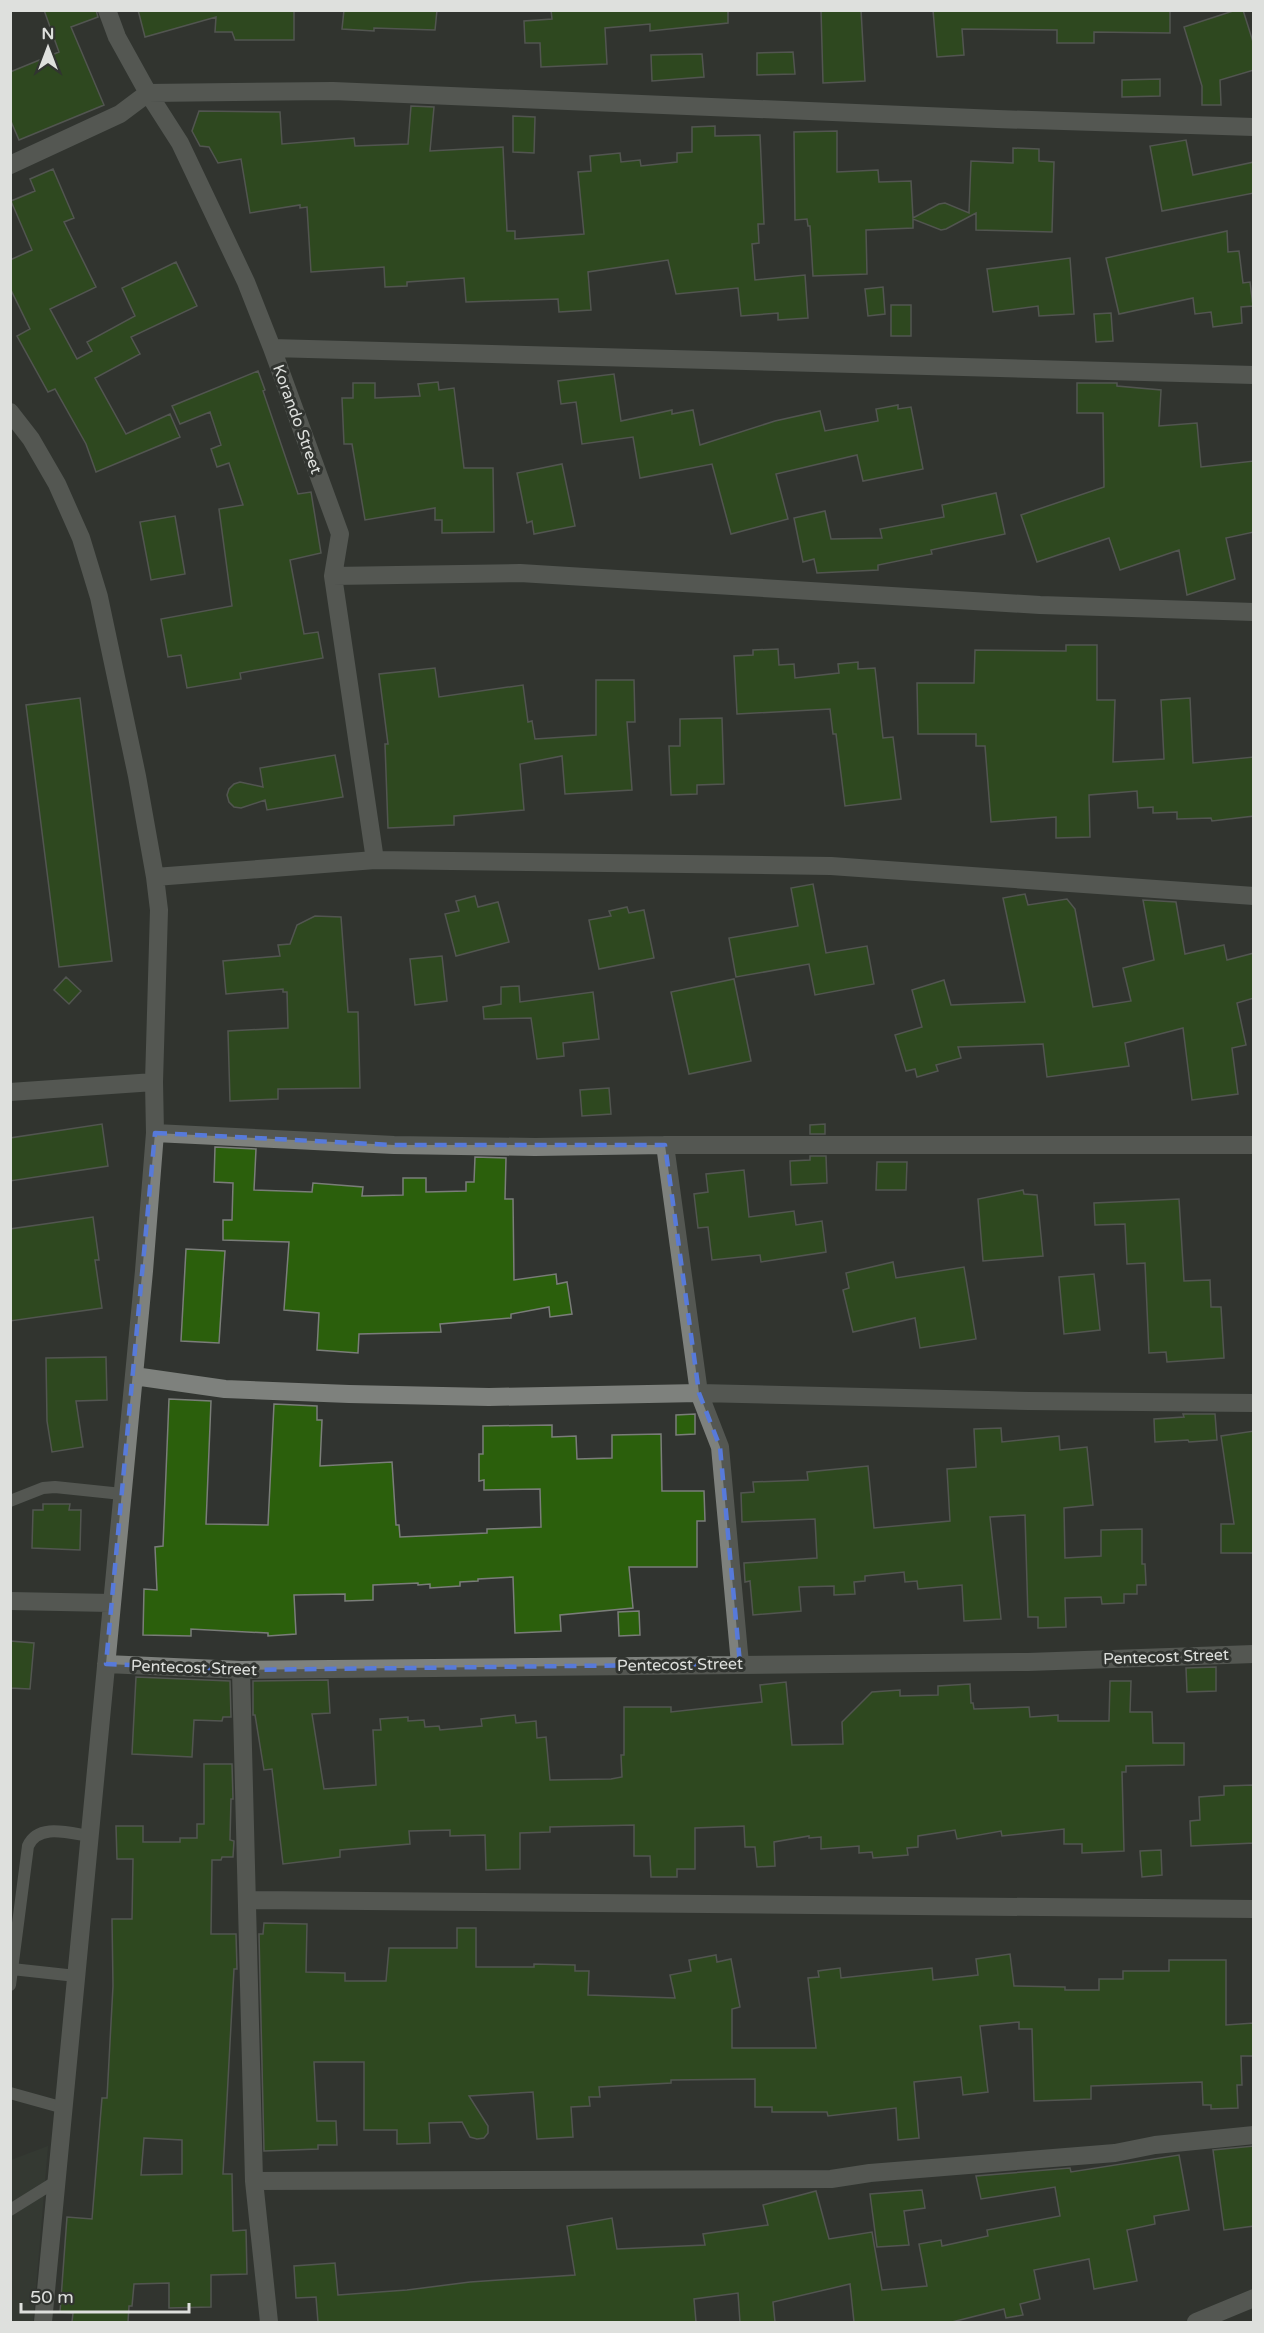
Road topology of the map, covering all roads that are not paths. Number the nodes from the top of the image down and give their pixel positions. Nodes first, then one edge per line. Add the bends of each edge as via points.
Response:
1 (107, 10) edge
2 (148, 93) junction
3 (1254, 127) edge
4 (10, 165) edge
5 (272, 348) junction
6 (1254, 375) edge
7 (10, 412) edge
8 (333, 576) junction
9 (1254, 612) edge
10 (375, 860) junction
11 (155, 877) junction
12 (1254, 896) edge
13 (154, 1082) junction
14 (10, 1092) edge
15 (155, 1133) junction
16 (665, 1145) junction
17 (1254, 1145) edge
18 (134, 1376) junction
19 (699, 1392) junction
20 (1254, 1403) edge
21 (122, 1494) junction
22 (10, 1501) edge
23 (10, 1601) edge
24 (111, 1603) junction
25 (1254, 1654) edge
26 (106, 1664) junction
27 (740, 1664) junction
28 (241, 1670) junction
29 (90, 1836) junction
30 (249, 1900) junction
31 (1254, 1909) edge
32 (12, 1969) junction
33 (76, 1976) junction
34 (10, 1985) edge
35 (10, 2093) edge
36 (64, 2108) junction
37 (1254, 2135) edge
38 (254, 2181) junction
39 (55, 2182) junction
40 (10, 2210) edge
41 (1254, 2298) edge
42 (43, 2322) edge
43 (268, 2322) edge
44 (1196, 2322) edge

1 - 2 street, Korando Street
2 - 3 street via 333,91
2 - 4 street via 120,114
2 - 5 street, Korando Street via 180,143 246,282
5 - 6 street
5 - 8 street, Korando Street via 340,534
7 - 11 street via 57,484 81,538 99,597 131,743
8 - 9 street via 520,573 1040,605
8 - 10 street, Korando Street
10 - 11 street
10 - 12 street via 831,866
11 - 13 street via 159,910
13 - 14 street
13 - 15 street
15 - 16 street via 394,1145
15 - 18 street
16 - 17 street
16 - 19 street
18 - 19 street via 225,1389 350,1394 489,1397
18 - 21 street
19 - 20 street
19 - 27 street via 720,1447
21 - 22 lane via 55,1487
21 - 24 street
23 - 24 street
24 - 26 street
25 - 27 street, Pentecost Street via 1028,1662
26 - 28 street, Pentecost Street
26 - 29 street
27 - 28 street, Pentecost Street
28 - 30 street
29 - 32 lane via 48,1831 32,1838
29 - 33 street
30 - 31 street
30 - 38 street
32 - 33 lane
32 - 34 lane
33 - 36 street
35 - 36 lane
36 - 39 street
37 - 38 street via 1115,2153 831,2179
38 - 43 street
39 - 40 lane
39 - 42 street
41 - 44 street

